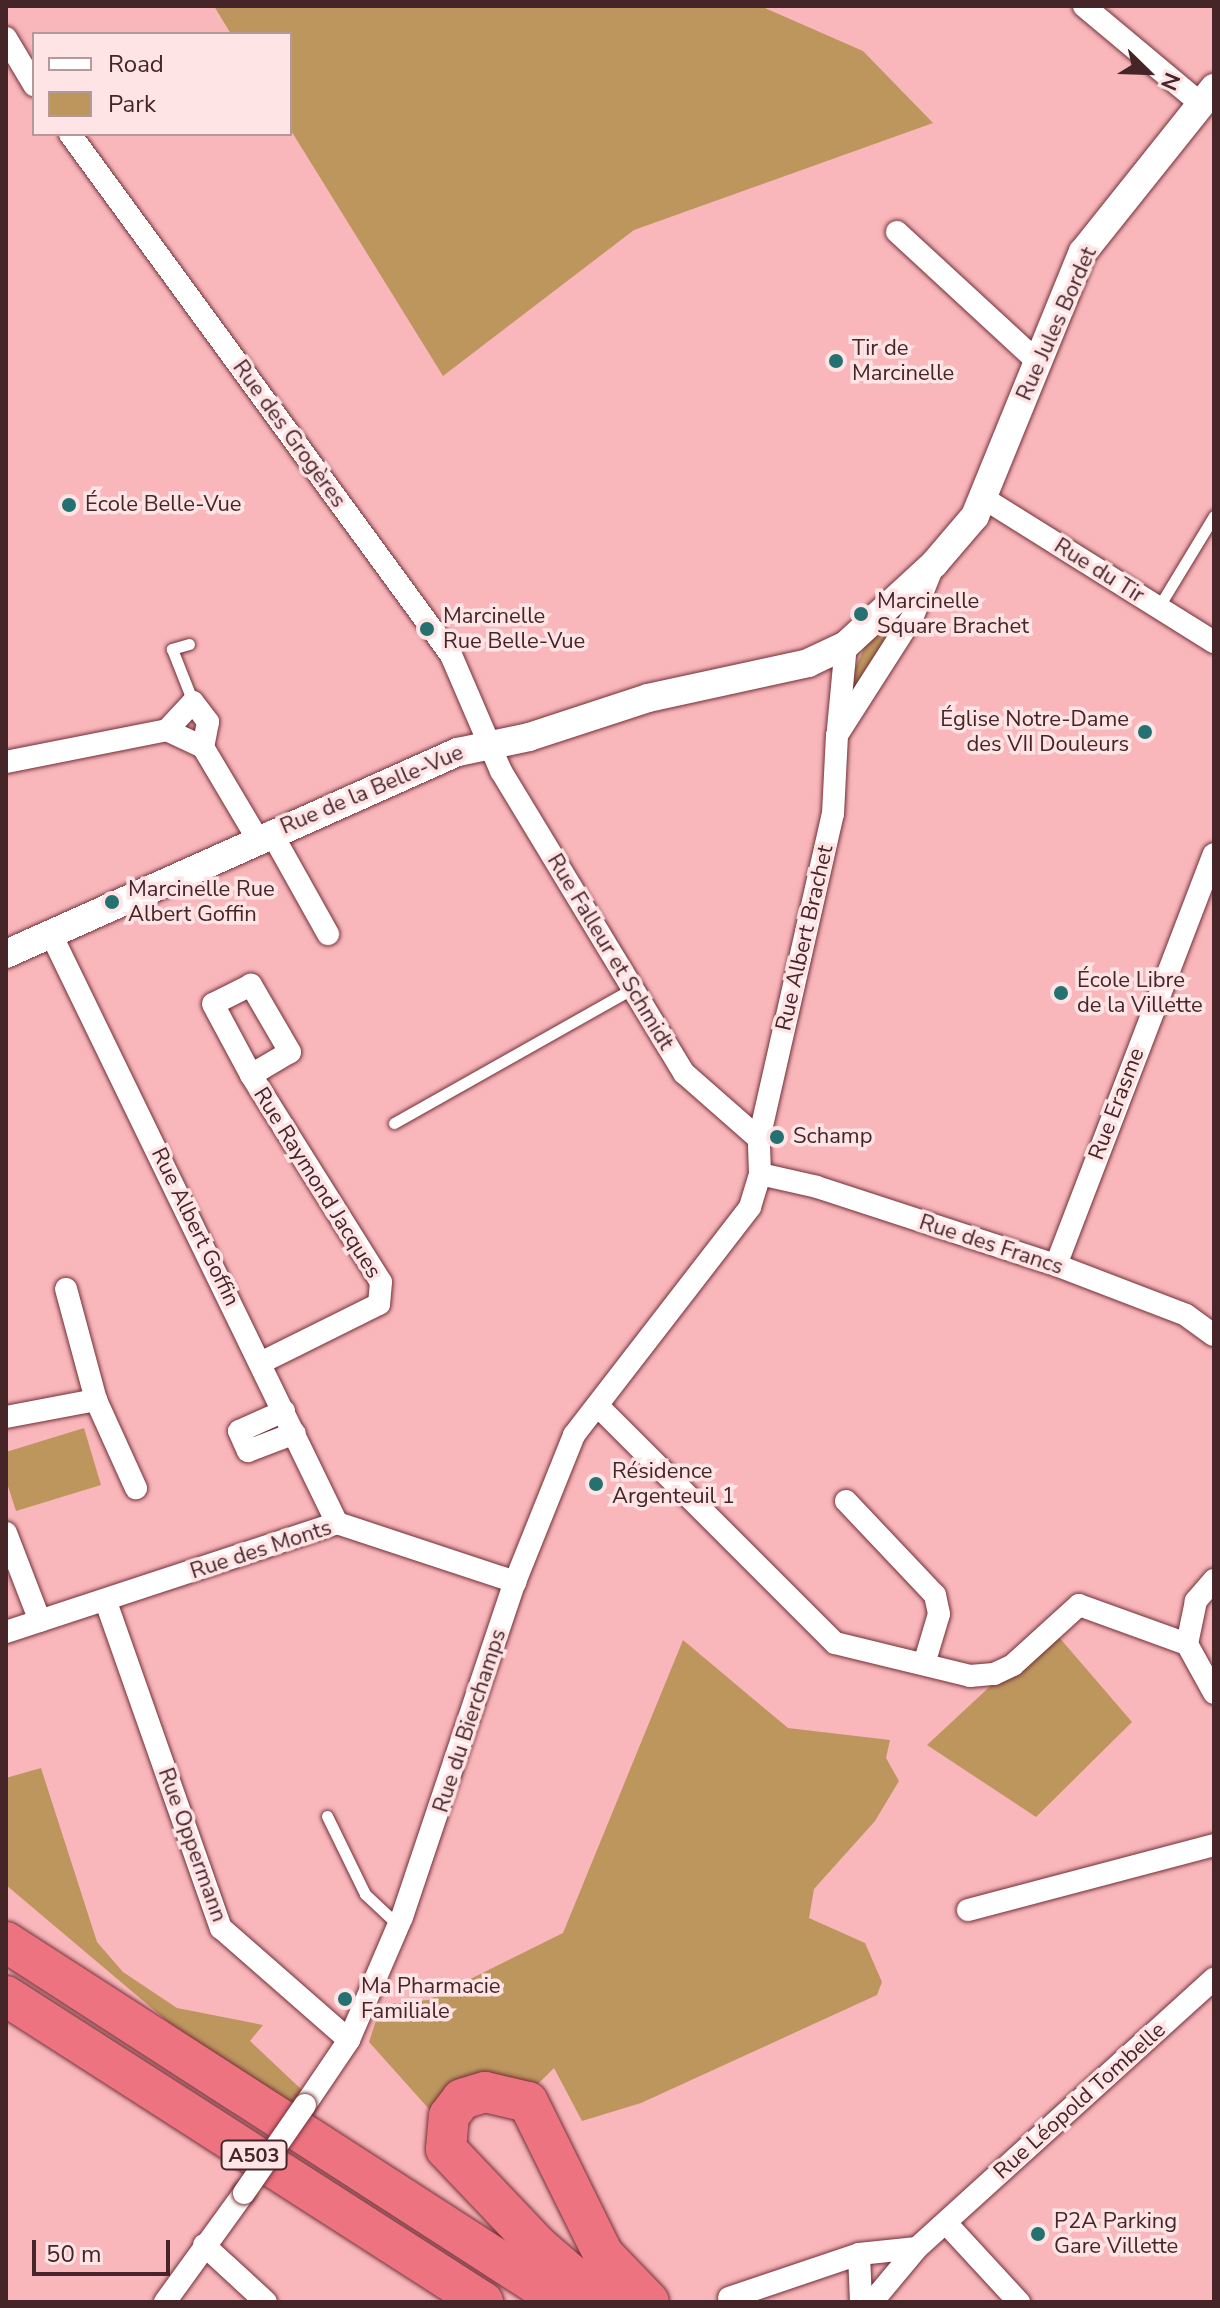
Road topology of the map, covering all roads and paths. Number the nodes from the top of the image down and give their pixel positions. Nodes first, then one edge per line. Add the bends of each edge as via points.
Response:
1 (1084, 6) edge
2 (6, 38) edge
3 (11, 63) edge
4 (32, 83) edge
5 (1208, 96) edge
6 (71, 136) edge
7 (897, 232) dead end
8 (1038, 362) junction
9 (985, 499) junction
10 (1214, 516) edge
11 (934, 564) junction
12 (1158, 608) junction
13 (1214, 642) edge
14 (189, 644) dead end
15 (846, 645) junction
16 (193, 702) junction
17 (167, 730) junction
18 (837, 735) junction
19 (489, 744) junction
20 (203, 747) junction
21 (6, 762) edge
22 (264, 835) junction
23 (1214, 854) edge
24 (51, 934) junction
25 (328, 934) dead end
26 (6, 954) edge
27 (632, 989) junction
28 (251, 1075) dead end
29 (394, 1123) dead end
30 (759, 1139) junction
31 (760, 1174) junction
32 (1056, 1265) junction
33 (66, 1289) dead end
34 (1214, 1335) edge
35 (262, 1362) junction
36 (96, 1400) junction
37 (598, 1406) junction
38 (284, 1411) junction
39 (6, 1417) edge
40 (295, 1433) junction
41 (136, 1488) dead end
42 (846, 1501) dead end
43 (337, 1523) junction
44 (6, 1533) edge
45 (1214, 1580) edge
46 (515, 1582) junction
47 (106, 1602) junction
48 (40, 1621) junction
49 (6, 1632) edge
50 (1187, 1644) junction
51 (924, 1664) junction
52 (1214, 1693) edge
53 (327, 1816) dead end
54 (1214, 1845) edge
55 (968, 1910) dead end
56 (6, 1917) edge
57 (398, 1925) junction
58 (6, 1942) edge
59 (6, 1962) edge
60 (1214, 1979) edge
61 (6, 1996) edge
62 (104, 2006) junction
63 (23, 2014) edge
64 (349, 2040) junction
65 (946, 2223) junction
66 (204, 2245) junction
67 (917, 2248) junction
68 (859, 2254) junction
69 (566, 2297) edge
70 (729, 2298) dead end
71 (474, 2299) edge
72 (165, 2302) edge
73 (266, 2302) edge
74 (649, 2302) edge
75 (861, 2302) edge
76 (872, 2302) edge
77 (1019, 2302) edge

1 - 5 street
2 - 3 street
3 - 4 street
5 - 8 street, Rue Jules Bordet via 1083,252
6 - 19 street, Rue des Grogères via 451,655
7 - 8 street
8 - 9 street, Rue Jules Bordet
9 - 11 street, Rue Albert Brachet
9 - 12 street, Rue du Tir
10 - 12 lane
11 - 15 street, Rue Albert Brachet
11 - 18 street, Rue Albert Brachet via 913,616
12 - 13 street, Rue du Tir
14 - 16 lane via 172,649
15 - 18 street, Rue Albert Brachet
15 - 19 street, Rue de la Belle-Vue via 808,663 648,698 529,737
16 - 17 street
16 - 20 street via 208,722
17 - 20 street
17 - 21 street
18 - 30 street, Rue Albert Brachet via 833,814
19 - 22 street, Rue de la Belle-Vue
19 - 27 street, Rue Falleur et Schmidt
20 - 22 street
22 - 24 street, Rue de la Belle-Vue via 203,868
22 - 25 street
23 - 32 street, Rue Erasme
24 - 26 street, Rue de la Belle-Vue
24 - 35 street, Rue Albert Goffin
27 - 29 lane
27 - 30 street, Rue Falleur et Schmidt via 684,1073
28 - 35 street, Rue Raymond Jacques via 381,1282 379,1304
30 - 31 street, Rue du Bierchamps
31 - 32 street, Rue des Francs via 817,1187
31 - 37 street, Rue du Bierchamps via 750,1207
32 - 34 street, Rue des Francs via 1186,1315
33 - 36 street
35 - 38 street, Rue Albert Goffin
36 - 39 street
36 - 41 street
37 - 46 street, Rue du Bierchamps via 574,1435
37 - 51 street via 822,1635 835,1643
38 - 40 street, Rue Albert Goffin
38 - 40 street via 239,1431 248,1451
40 - 43 street, Rue Albert Goffin
42 - 51 street via 935,1595 939,1614
43 - 46 street, Rue des Monts
43 - 47 street, Rue des Monts
44 - 48 street
45 - 50 street via 1196,1601
46 - 57 street, Rue du Bierchamps via 470,1727
47 - 48 street, Rue des Monts
47 - 64 street, Rue Oppermann via 221,1928
48 - 49 street, Rue des Monts
50 - 51 street via 1079,1605 1013,1665 994,1674 970,1676
50 - 52 street
53 - 57 lane via 365,1894
54 - 55 street
56 - 62 highway
57 - 64 street, Rue du Bierchamps
58 - 62 highway, A503
59 - 69 highway
60 - 65 street, Rue Léopold Tombelle
61 - 63 highway, A503
62 - 69 highway, A503
63 - 71 highway, A503
64 - 66 street, Rue du Bierchamps, bridge
65 - 67 street, Rue Léopold Tombelle
65 - 77 street
66 - 72 street, Rue du Bierchamps
66 - 73 street
67 - 68 street
67 - 76 street, Rue Léopold Tombelle
68 - 70 street
68 - 75 street
69 - 74 highway via 446,2149 449,2116 462,2099 485,2092 528,2102 603,2254

